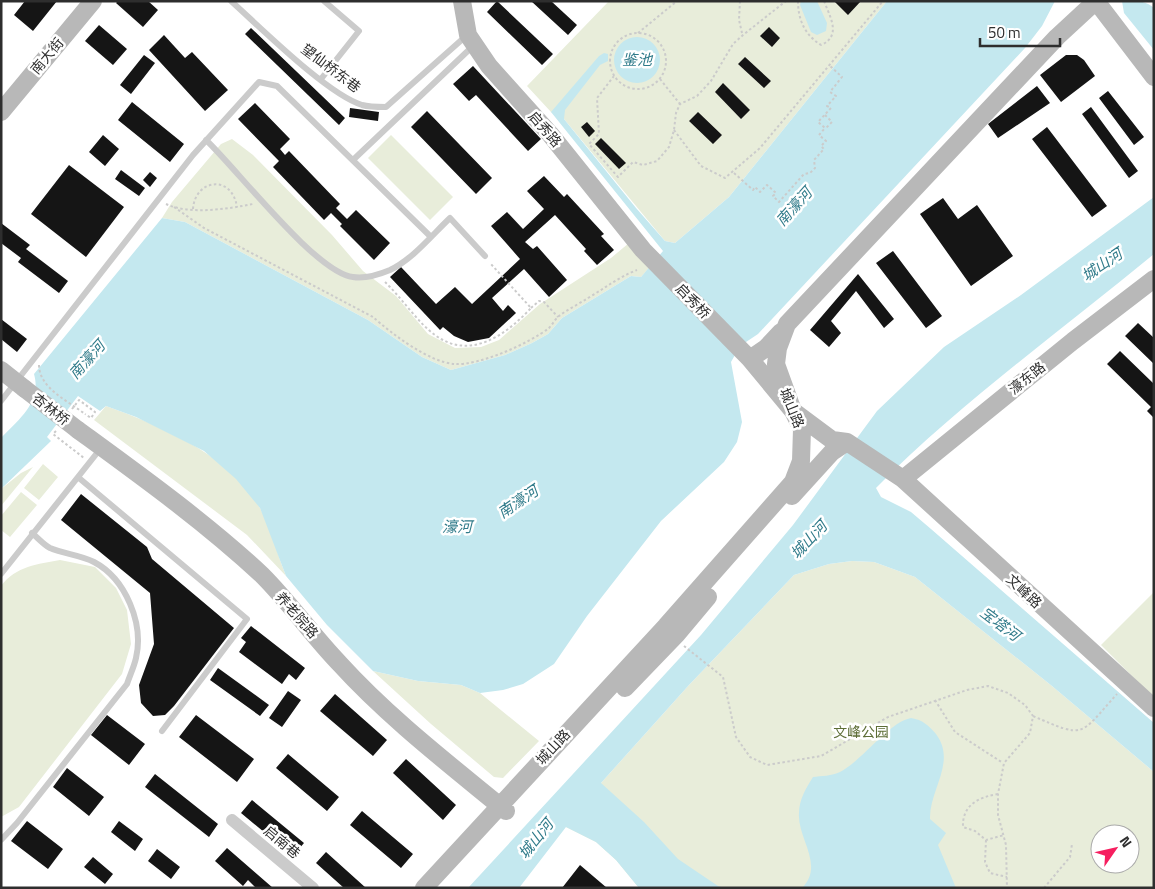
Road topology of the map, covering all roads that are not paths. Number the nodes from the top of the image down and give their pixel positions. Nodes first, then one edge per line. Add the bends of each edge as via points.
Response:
1 (93, 1) edge
2 (231, 1) edge
3 (324, 1) edge
4 (462, 1) edge
5 (1096, 1) edge
6 (471, 40) junction
7 (1154, 77) edge
8 (321, 79) junction
9 (1, 112) edge
10 (206, 140) junction
11 (353, 160) junction
12 (430, 236) junction
13 (643, 250) joint
14 (485, 256) road end
15 (1154, 279) edge
16 (787, 324) junction
17 (746, 356) junction
18 (1, 370) edge
19 (20, 385) junction
20 (1, 401) edge
21 (793, 411) junction
22 (81, 422) joint
23 (849, 444) junction
24 (102, 447) junction
25 (899, 476) junction
26 (79, 478) junction
27 (32, 534) junction
28 (1, 574) edge
29 (1154, 708) edge
30 (162, 731) dead end
31 (502, 808) junction
32 (232, 820) dead end
33 (1, 840) edge
34 (313, 888) edge
35 (424, 888) edge
36 (438, 888) edge

1 - 9 main road, 南大街
2 - 8 lane, 望仙桥东巷
3 - 8 lane via 359,31
4 - 6 main road, 启秀路
5 - 7 main road
5 - 16 main road, 城山路 via 1056,37
6 - 8 lane, 望仙桥东巷 via 386,108 363,106
6 - 11 lane
6 - 13 main road, 启秀路 via 489,66 550,134
10 - 11 lane via 259,82 268,82 277,86
10 - 12 lane via 314,254 335,270 352,277 378,275 392,269
10 - 19 lane via 157,200
11 - 12 lane
12 - 14 lane via 450,218
13 - 17 main road, 启秀桥
15 - 25 main road, 濠东路
16 - 17 main road via 774,341
16 - 21 main road, 城山路 via 776,364
17 - 21 main road
18 - 19 main road
19 - 20 lane
19 - 22 main road, 杏林桥, bridge
21 - 23 main road, 文峰路 via 832,440
21 - 31 main road, 城山路 via 802,429 803,448 793,482
22 - 24 main road, 养老院路
23 - 25 main road, 文峰路
23 - 31 main road, 城山路 via 832,452 677,634
24 - 26 lane
24 - 31 main road, 养老院路 via 232,548 385,709
25 - 29 main road, 文峰路
26 - 27 lane
26 - 30 lane via 247,619
27 - 28 lane
27 - 33 lane via 48,547 94,562 113,578 132,608 137,631 136,658 127,684
31 - 35 main road, 城山路
31 - 36 main road, 城山路
32 - 34 street, 启南巷

